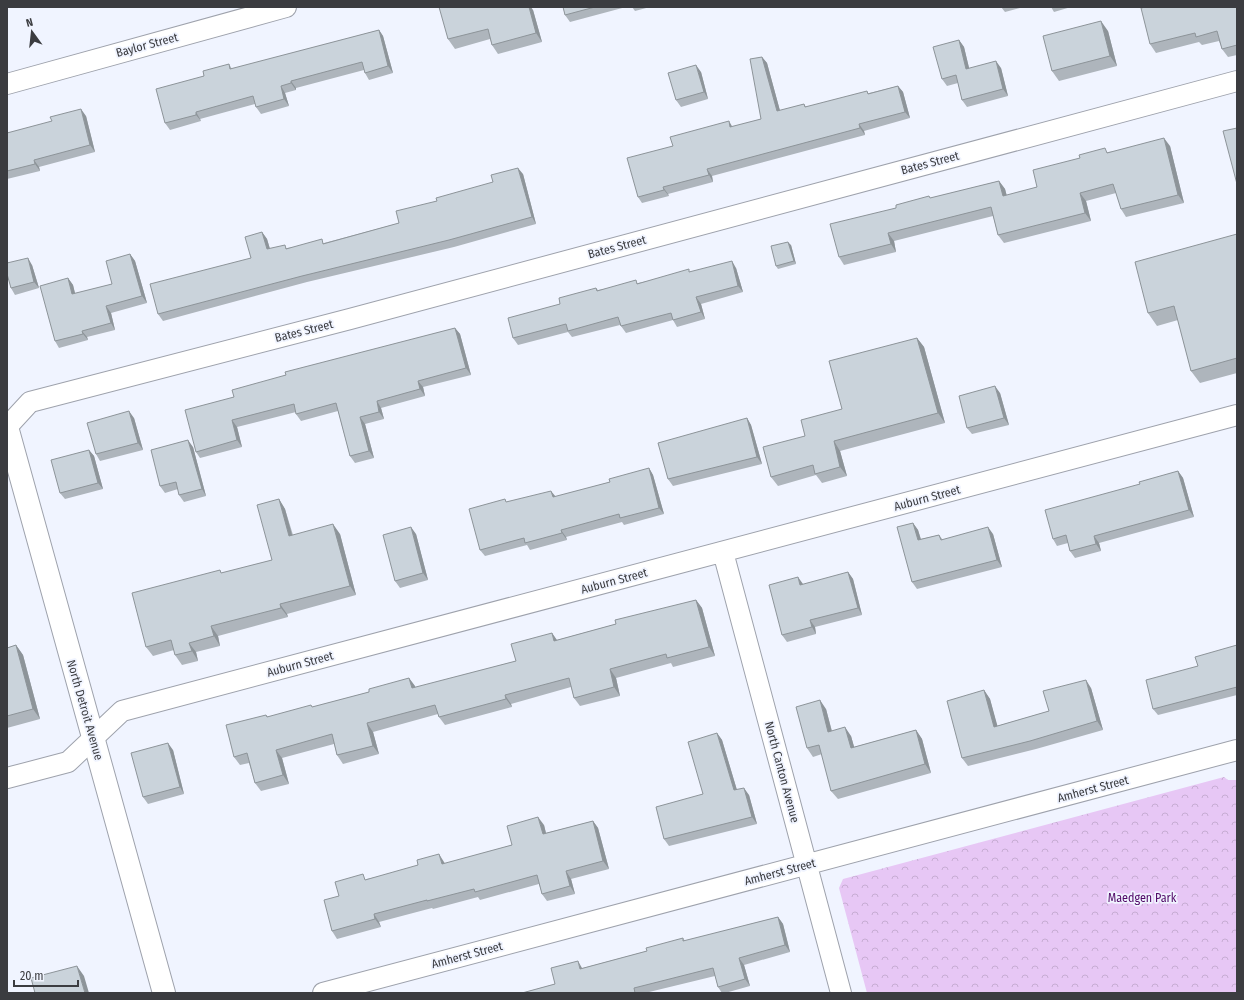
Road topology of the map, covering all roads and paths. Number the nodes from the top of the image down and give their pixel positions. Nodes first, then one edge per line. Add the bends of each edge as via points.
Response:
1 (286, 7) edge
2 (1237, 81) edge
3 (7, 84) edge
4 (1237, 415) edge
5 (7, 427) edge
6 (723, 552) junction
7 (93, 739) junction
8 (1237, 750) edge
9 (7, 778) edge
10 (807, 865) junction
11 (164, 993) edge
12 (323, 993) edge
13 (841, 993) edge

1 - 3 street, Baylor Street
2 - 5 street, Bates Street via 358,317 30,402
4 - 6 street, Auburn Street
5 - 7 street, North Detroit Avenue
6 - 7 street, Auburn Street via 122,712
6 - 10 street, North Canton Avenue
7 - 9 street, Auburn Street via 68,762
7 - 11 street, North Detroit Avenue
8 - 10 street, Amherst Street
10 - 12 street, Amherst Street
10 - 13 street, North Canton Avenue

